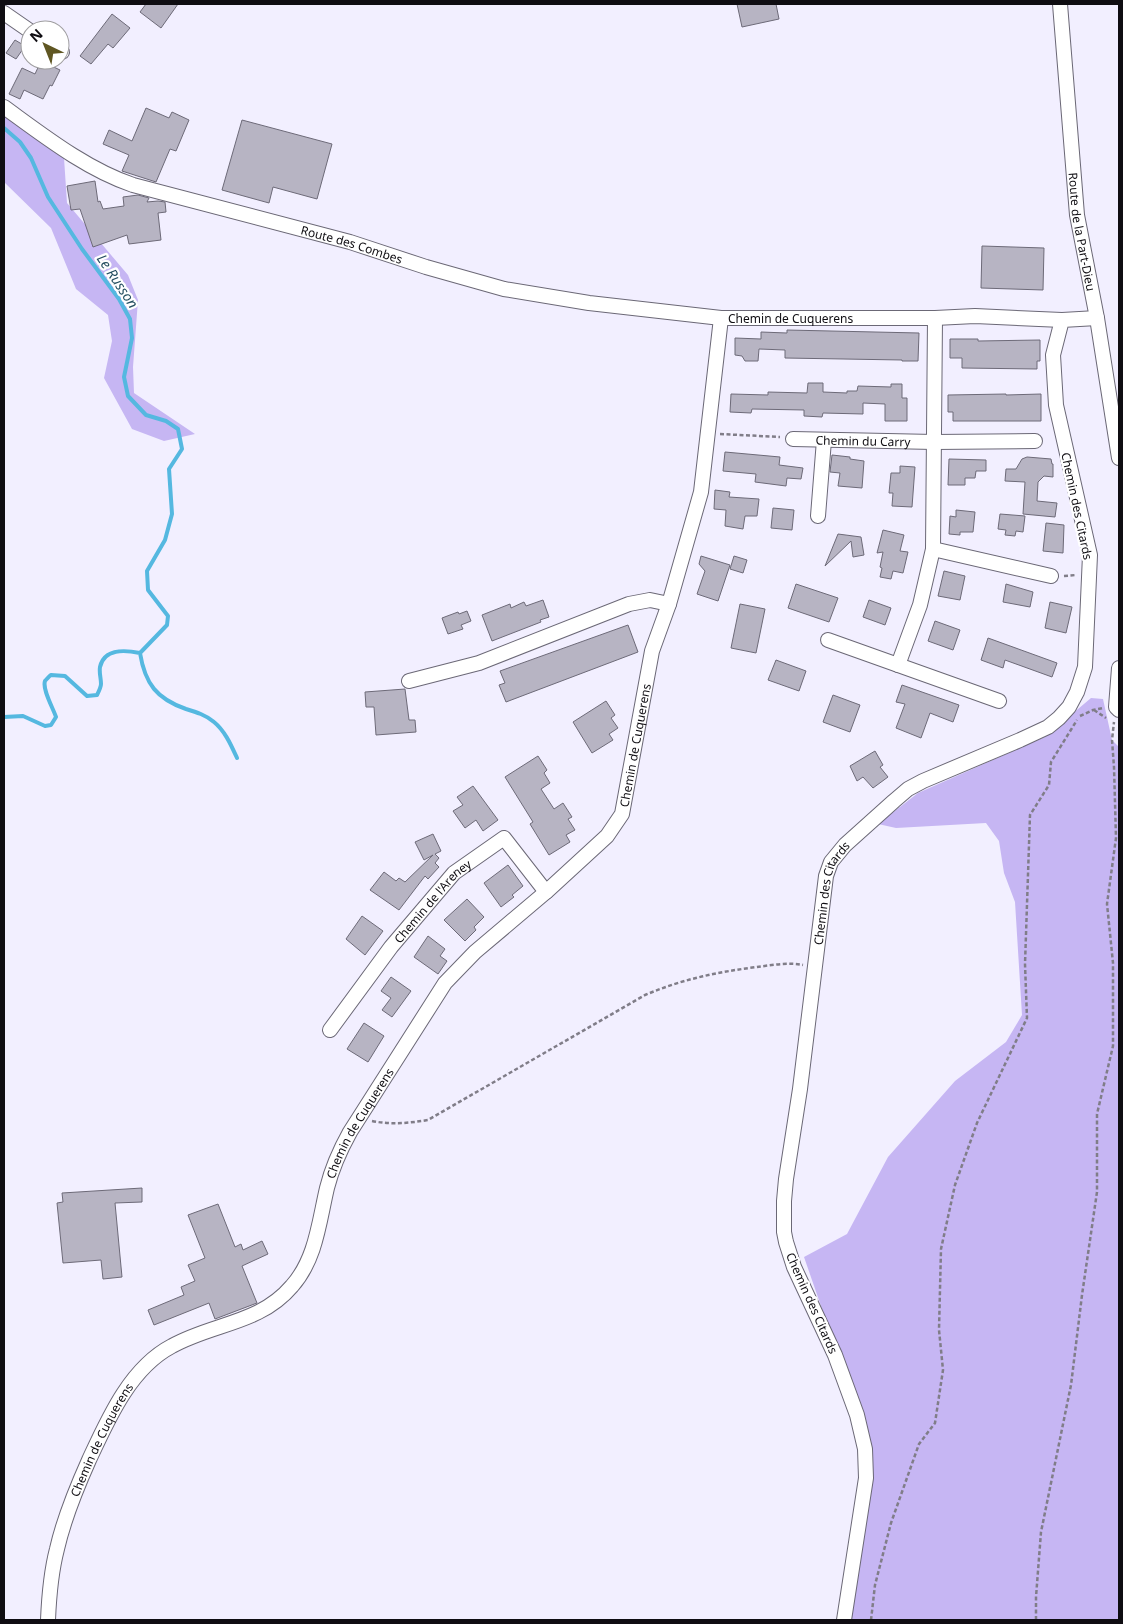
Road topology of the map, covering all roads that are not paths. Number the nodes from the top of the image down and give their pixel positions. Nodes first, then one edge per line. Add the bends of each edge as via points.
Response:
1 (1060, 4) edge
2 (4, 13) edge
3 (20, 24) edge
4 (4, 107) edge
5 (721, 318) junction
6 (935, 318) junction
7 (1097, 318) junction
8 (1062, 320) junction
9 (793, 439) road end
10 (824, 440) junction
11 (1035, 441) dead end
12 (934, 442) junction
13 (1119, 458) edge
14 (818, 516) dead end
15 (933, 549) junction
16 (1050, 576) road end
17 (669, 604) junction
18 (828, 640) dead end
19 (898, 665) junction
20 (1119, 668) edge
21 (409, 681) dead end
22 (999, 701) dead end
23 (1116, 713) edge
24 (546, 892) junction
25 (330, 1030) dead end
26 (48, 1620) edge
27 (844, 1620) edge

1 - 7 street, Route de la Part-Dieu via 1077,215
2 - 3 street
4 - 5 street, Route des Combes via 76,157 133,185 350,242 504,289 589,303
5 - 6 street, Chemin de Cuquerens
5 - 17 street, Chemin de Cuquerens via 701,492
6 - 8 street, Chemin de Cuquerens via 975,316
6 - 12 street
7 - 8 street
7 - 13 street, Route de la Part-Dieu
8 - 27 street, Chemin des Citards via 1053,355 1056,405 1090,555 1085,666 1077,692 1069,707 1048,726 908,789 845,845 831,862 826,876 786,1179 784,1232 789,1255 835,1355 865,1449 866,1478
9 - 10 street, Chemin du Carry
10 - 12 street, Chemin du Carry
10 - 14 street
11 - 12 street, Chemin du Carry
12 - 15 street
15 - 16 street
15 - 19 street via 920,605
17 - 21 street via 650,600 629,604 479,663
17 - 24 street, Chemin de Cuquerens via 652,651 622,814 607,836
18 - 19 street
19 - 22 street
20 - 23 street
24 - 25 street, Chemin de l'Areney via 504,838 454,873 391,947
24 - 26 street, Chemin de Cuquerens via 475,952 445,983 337,1156 312,1253 292,1287 259,1313 194,1335 160,1352 121,1398 98,1441 62,1526

